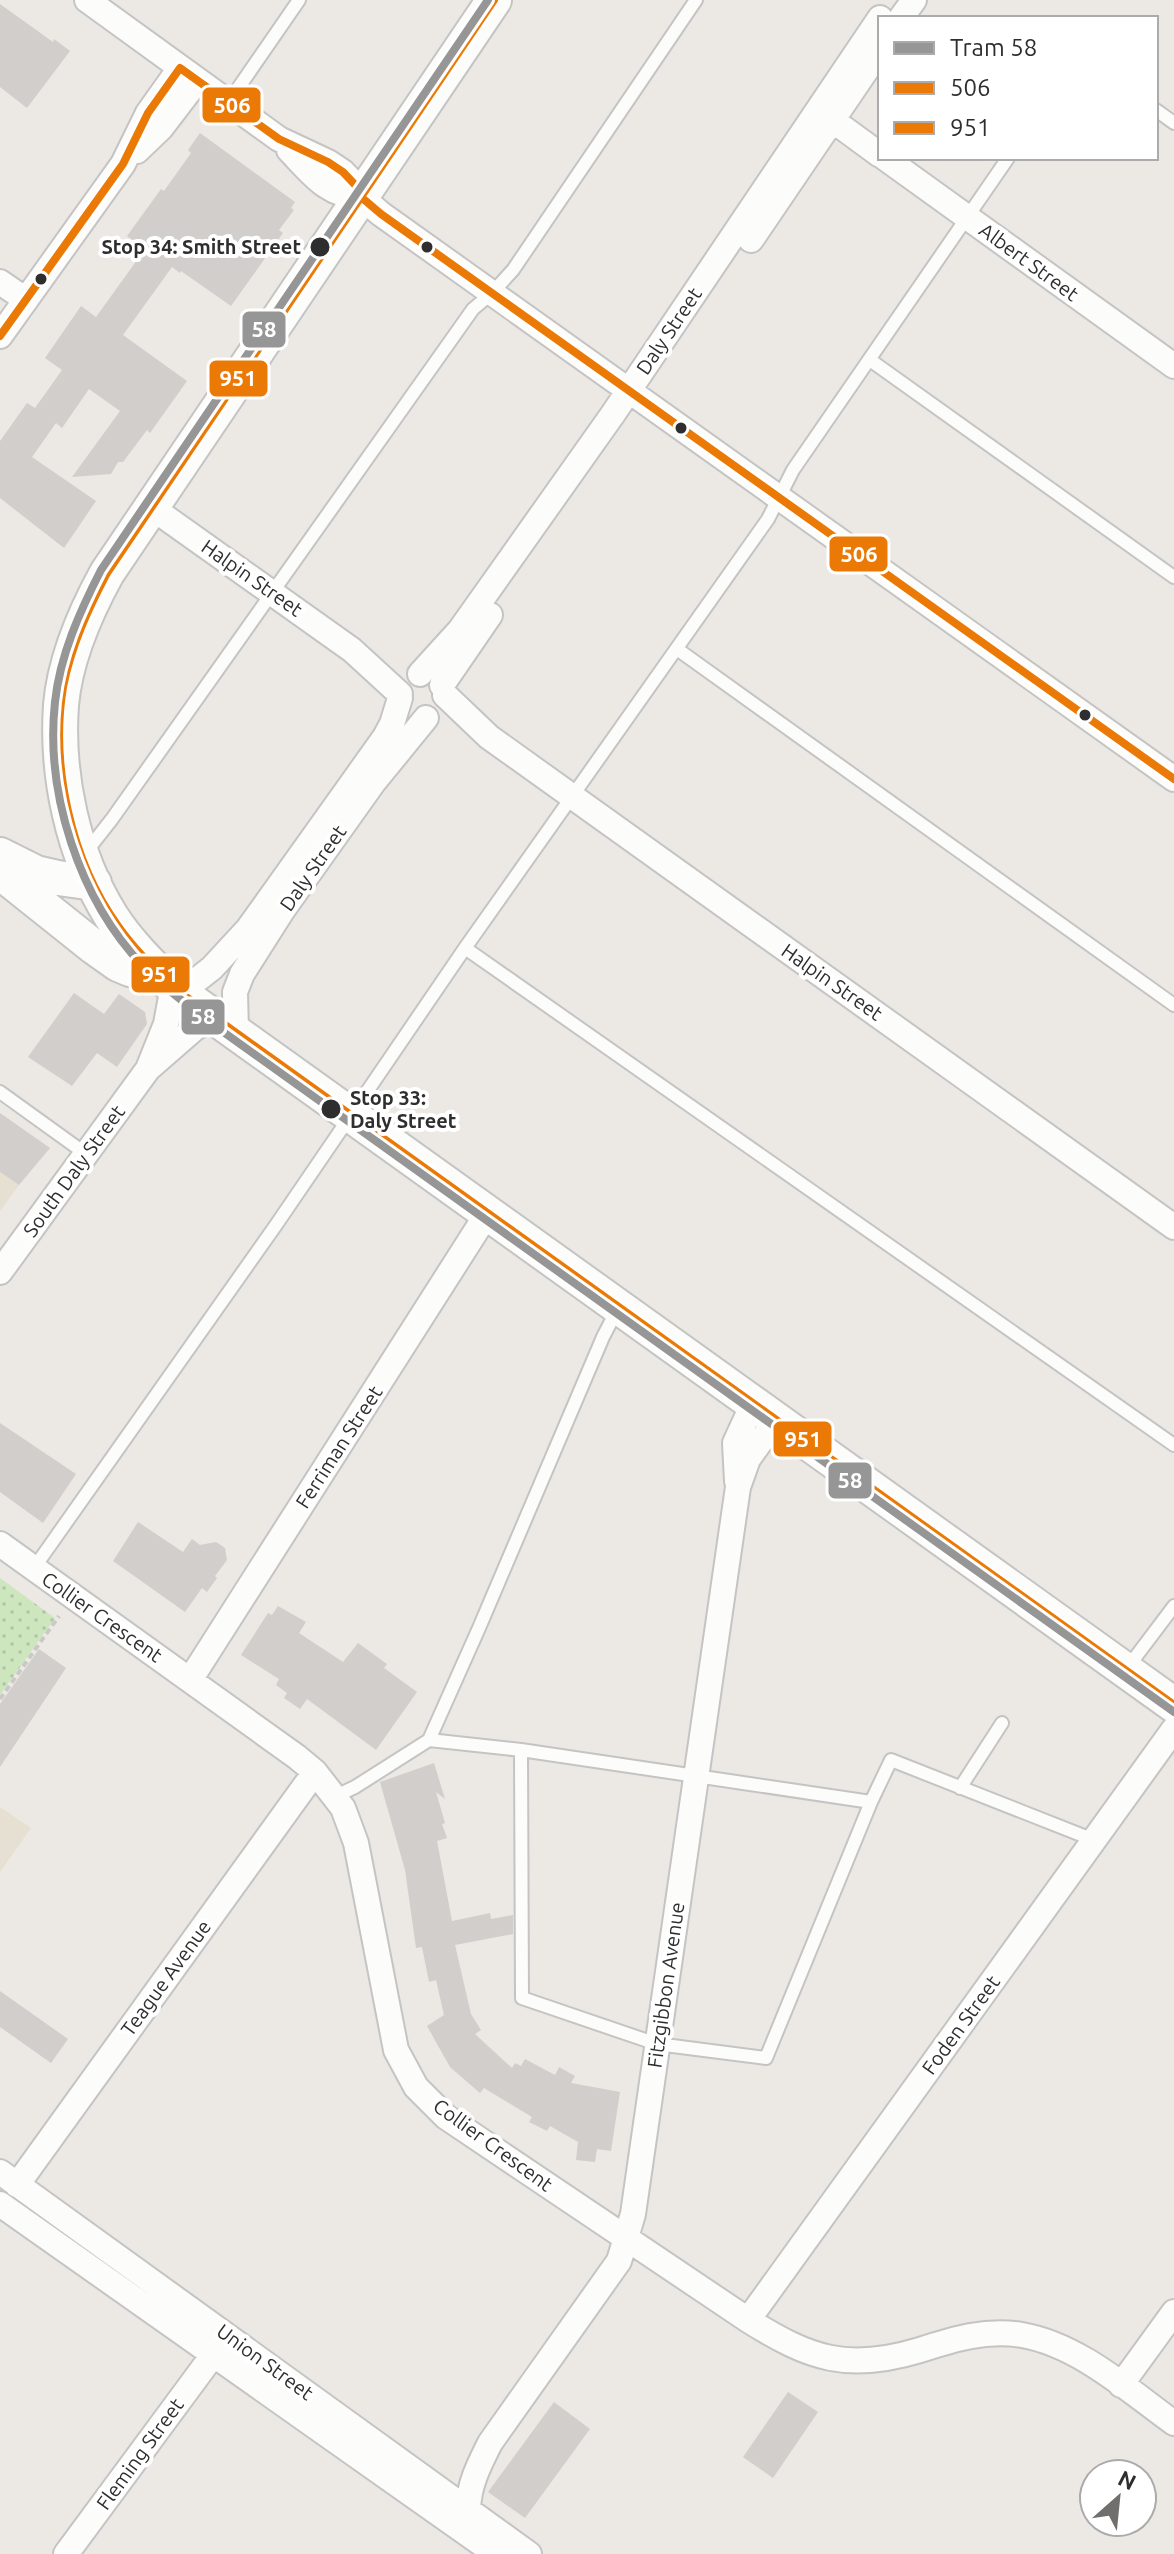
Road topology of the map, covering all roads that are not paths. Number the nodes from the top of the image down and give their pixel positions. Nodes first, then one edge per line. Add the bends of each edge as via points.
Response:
1 (299, 0) edge
2 (494, 0) edge
3 (696, 0) edge
4 (99, 3) edge
5 (878, 22) edge
6 (878, 52) edge
7 (188, 75) junction
8 (228, 103) junction
9 (826, 115) junction
10 (878, 153) edge
11 (887, 160) edge
12 (1007, 160) edge
13 (361, 197) junction
14 (967, 218) junction
15 (0, 282) edge
16 (492, 293) junction
17 (26, 300) junction
18 (0, 336) edge
19 (870, 360) junction
20 (1174, 366) edge
21 (636, 396) junction
22 (778, 497) junction
23 (151, 507) junction
24 (1174, 577) edge
25 (271, 592) junction
26 (677, 649) junction
27 (408, 685) junction
28 (443, 690) junction
29 (428, 718) junction
30 (489, 737) junction
31 (1174, 779) edge
32 (572, 797) junction
33 (0, 855) edge
34 (88, 870) junction
35 (0, 872) edge
36 (465, 948) junction
37 (166, 980) junction
38 (1174, 1005) edge
39 (226, 1027) junction
40 (148, 1069) junction
41 (0, 1092) edge
42 (350, 1115) junction
43 (86, 1154) junction
44 (487, 1214) junction
45 (1174, 1227) edge
46 (0, 1272) edge
47 (618, 1307) junction
48 (764, 1412) junction
49 (1174, 1445) edge
50 (0, 1544) edge
51 (34, 1568) junction
52 (1174, 1606) edge
53 (1126, 1670) junction
54 (190, 1680) junction
55 (1174, 1705) edge
56 (1002, 1723) dead end
57 (1174, 1729) edge
58 (429, 1740) junction
59 (521, 1750) junction
60 (315, 1772) junction
61 (695, 1776) junction
62 (960, 1788) junction
63 (336, 1796) junction
64 (871, 1802) junction
65 (1094, 1840) junction
66 (657, 2044) junction
67 (8, 2178) edge
68 (0, 2204) edge
69 (628, 2238) junction
70 (1174, 2312) edge
71 (748, 2320) junction
72 (213, 2355) junction
73 (1121, 2385) junction
74 (1174, 2423) edge
75 (490, 2443) junction
76 (444, 2490) junction
77 (468, 2509) junction
78 (66, 2554) edge
79 (496, 2554) edge
80 (529, 2554) edge

1 - 8 lane
2 - 13 main road
3 - 16 lane via 513,270
4 - 7 street
5 - 9 street, Daly Street
6 - 9 street, Daly Street
7 - 8 street
7 - 17 street via 161,128 123,164
8 - 13 street via 279,139 343,172
9 - 10 street, Albert Street
9 - 21 street, Daly Street
11 - 14 street, Albert Street
12 - 14 lane
13 - 16 street
13 - 23 main road
14 - 19 lane
14 - 20 street, Albert Street
15 - 17 street
16 - 21 street
16 - 25 lane via 473,309
17 - 18 street
19 - 22 lane
19 - 24 lane
21 - 22 street
21 - 27 street, Daly Street via 460,630
21 - 28 street, Daly Street
22 - 26 lane
22 - 31 street
23 - 25 street, Halpin Street
23 - 34 main road via 89,606 61,702 63,767
25 - 27 street, Halpin Street
25 - 34 lane via 112,819
26 - 32 lane
26 - 38 lane
27 - 28 street via 433,676
27 - 29 street via 406,711
27 - 37 street, Daly Street via 385,737 248,929 198,979
28 - 29 street via 441,708
28 - 30 street, Halpin Street
29 - 30 street, Halpin Street
29 - 39 street, Daly Street via 373,783 282,911 242,974 235,992 234,1027
30 - 32 street, Halpin Street
32 - 36 lane
32 - 45 street, Halpin Street
33 - 34 main road via 58,878
34 - 37 main road via 112,916
35 - 37 main road via 118,964
36 - 42 lane
36 - 49 lane
37 - 39 main road
37 - 40 street, South Daly Street via 166,1024
39 - 40 street, South Daly Street via 208,1021
39 - 42 main road
40 - 43 street, South Daly Street
41 - 43 lane
42 - 44 main road
42 - 51 lane
43 - 46 street, South Daly Street
44 - 47 main road
44 - 54 street, Ferriman Street
47 - 48 main road
47 - 58 lane
48 - 53 main road
48 - 61 street, Fitzgibbon Avenue via 738,1487
50 - 51 street, Collier Crescent
51 - 54 street, Collier Crescent
52 - 53 lane
53 - 55 main road
54 - 60 street, Collier Crescent
56 - 62 lane
57 - 65 street, Foden Street
58 - 59 lane
58 - 63 lane
59 - 61 lane
59 - 66 lane via 522,1998
60 - 63 street, Collier Crescent
60 - 67 street, Teague Avenue
61 - 64 lane
61 - 66 street, Fitzgibbon Avenue
62 - 64 lane via 891,1760
62 - 65 lane
63 - 69 street, Collier Crescent via 356,1843 396,2050 416,2087 446,2117
64 - 66 lane via 766,2058
65 - 71 street, Foden Street
66 - 69 street, Fitzgibbon Avenue
67 - 76 street, Union Street
68 - 72 street, Union Street
69 - 71 street, Collier Crescent
69 - 75 street, Fitzgibbon Avenue via 619,2261
70 - 73 street
71 - 73 street, Collier Crescent via 799,2350 858,2361 886,2359 961,2337 1024,2335 1085,2360
72 - 78 street, Fleming Street
72 - 79 street, Union Street
73 - 74 street, Collier Crescent
75 - 76 street, Fitzgibbon Avenue
75 - 77 street, Fitzgibbon Avenue via 468,2493
76 - 77 street, Union Street
77 - 80 street, Union Street

